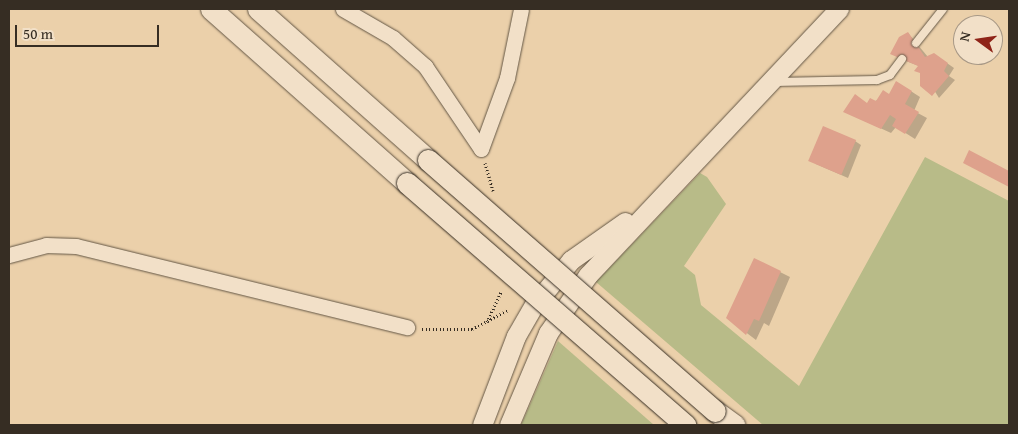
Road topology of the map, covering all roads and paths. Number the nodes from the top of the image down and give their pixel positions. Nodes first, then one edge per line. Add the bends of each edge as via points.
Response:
1 (211, 9) edge
2 (258, 9) edge
3 (343, 9) edge
4 (522, 9) edge
5 (839, 9) edge
6 (943, 9) edge
7 (916, 43) dead end
8 (902, 60) dead end
9 (769, 82) junction
10 (657, 199) junction
11 (9, 255) edge
12 (534, 305) junction
13 (407, 327) joint
14 (482, 425) edge
15 (510, 425) edge
16 (685, 425) edge
17 (734, 425) edge

1 - 16 main road, bridge
2 - 17 main road, bridge
3 - 4 street via 393,38 425,66 481,150 507,78
5 - 9 street
6 - 7 lane
8 - 9 lane via 890,75 878,80
9 - 10 street
10 - 12 street via 572,260
10 - 15 street via 566,304 548,333
11 - 13 street via 46,245 76,246
12 - 13 path via 516,305 472,329
12 - 14 street via 516,336

